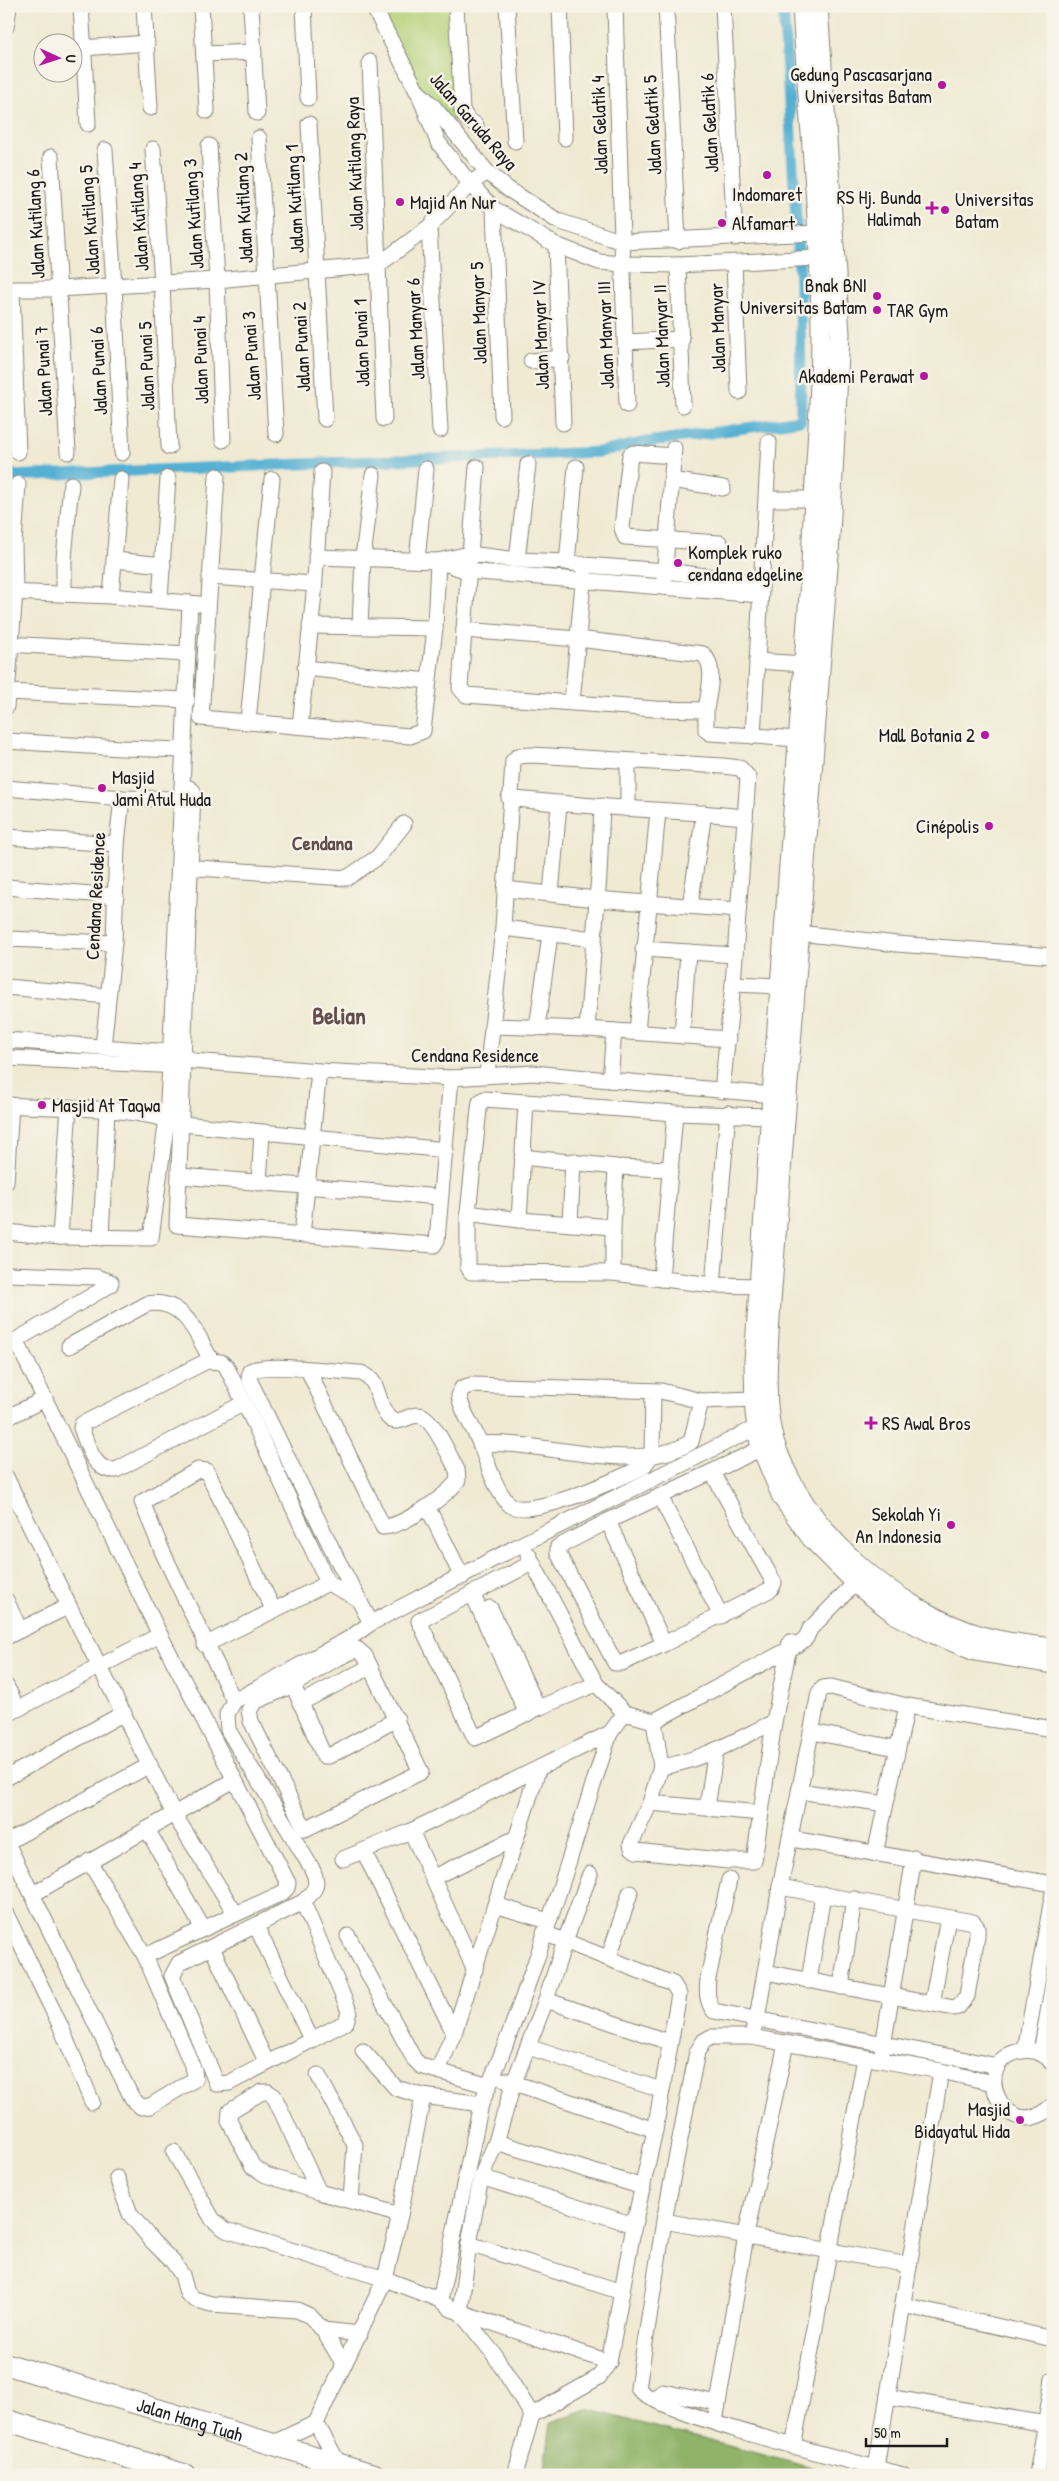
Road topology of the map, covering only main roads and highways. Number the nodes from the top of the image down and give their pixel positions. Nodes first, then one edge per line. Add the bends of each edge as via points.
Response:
1 (802, 6) edge
2 (818, 6) edge
3 (826, 441) junction
4 (776, 1162) junction
5 (1053, 1648) edge
6 (1016, 1651) junction
7 (1053, 1664) edge
8 (6, 2364) edge
9 (6, 2420) edge
10 (185, 2475) edge
11 (375, 2475) edge

1 - 3 main road via 803,234 805,259 821,332
2 - 3 main road via 840,334
3 - 4 main road via 829,554
3 - 4 main road via 812,499 811,568 772,1096
4 - 6 main road via 768,1382 774,1440 795,1487 824,1529 869,1575 939,1618
4 - 6 main road via 760,1286 754,1398 762,1448 787,1504 812,1539 855,1583 895,1614 975,1651
5 - 6 main road
6 - 7 main road
8 - 11 highway, Jalan Hang Tuah
9 - 10 highway

